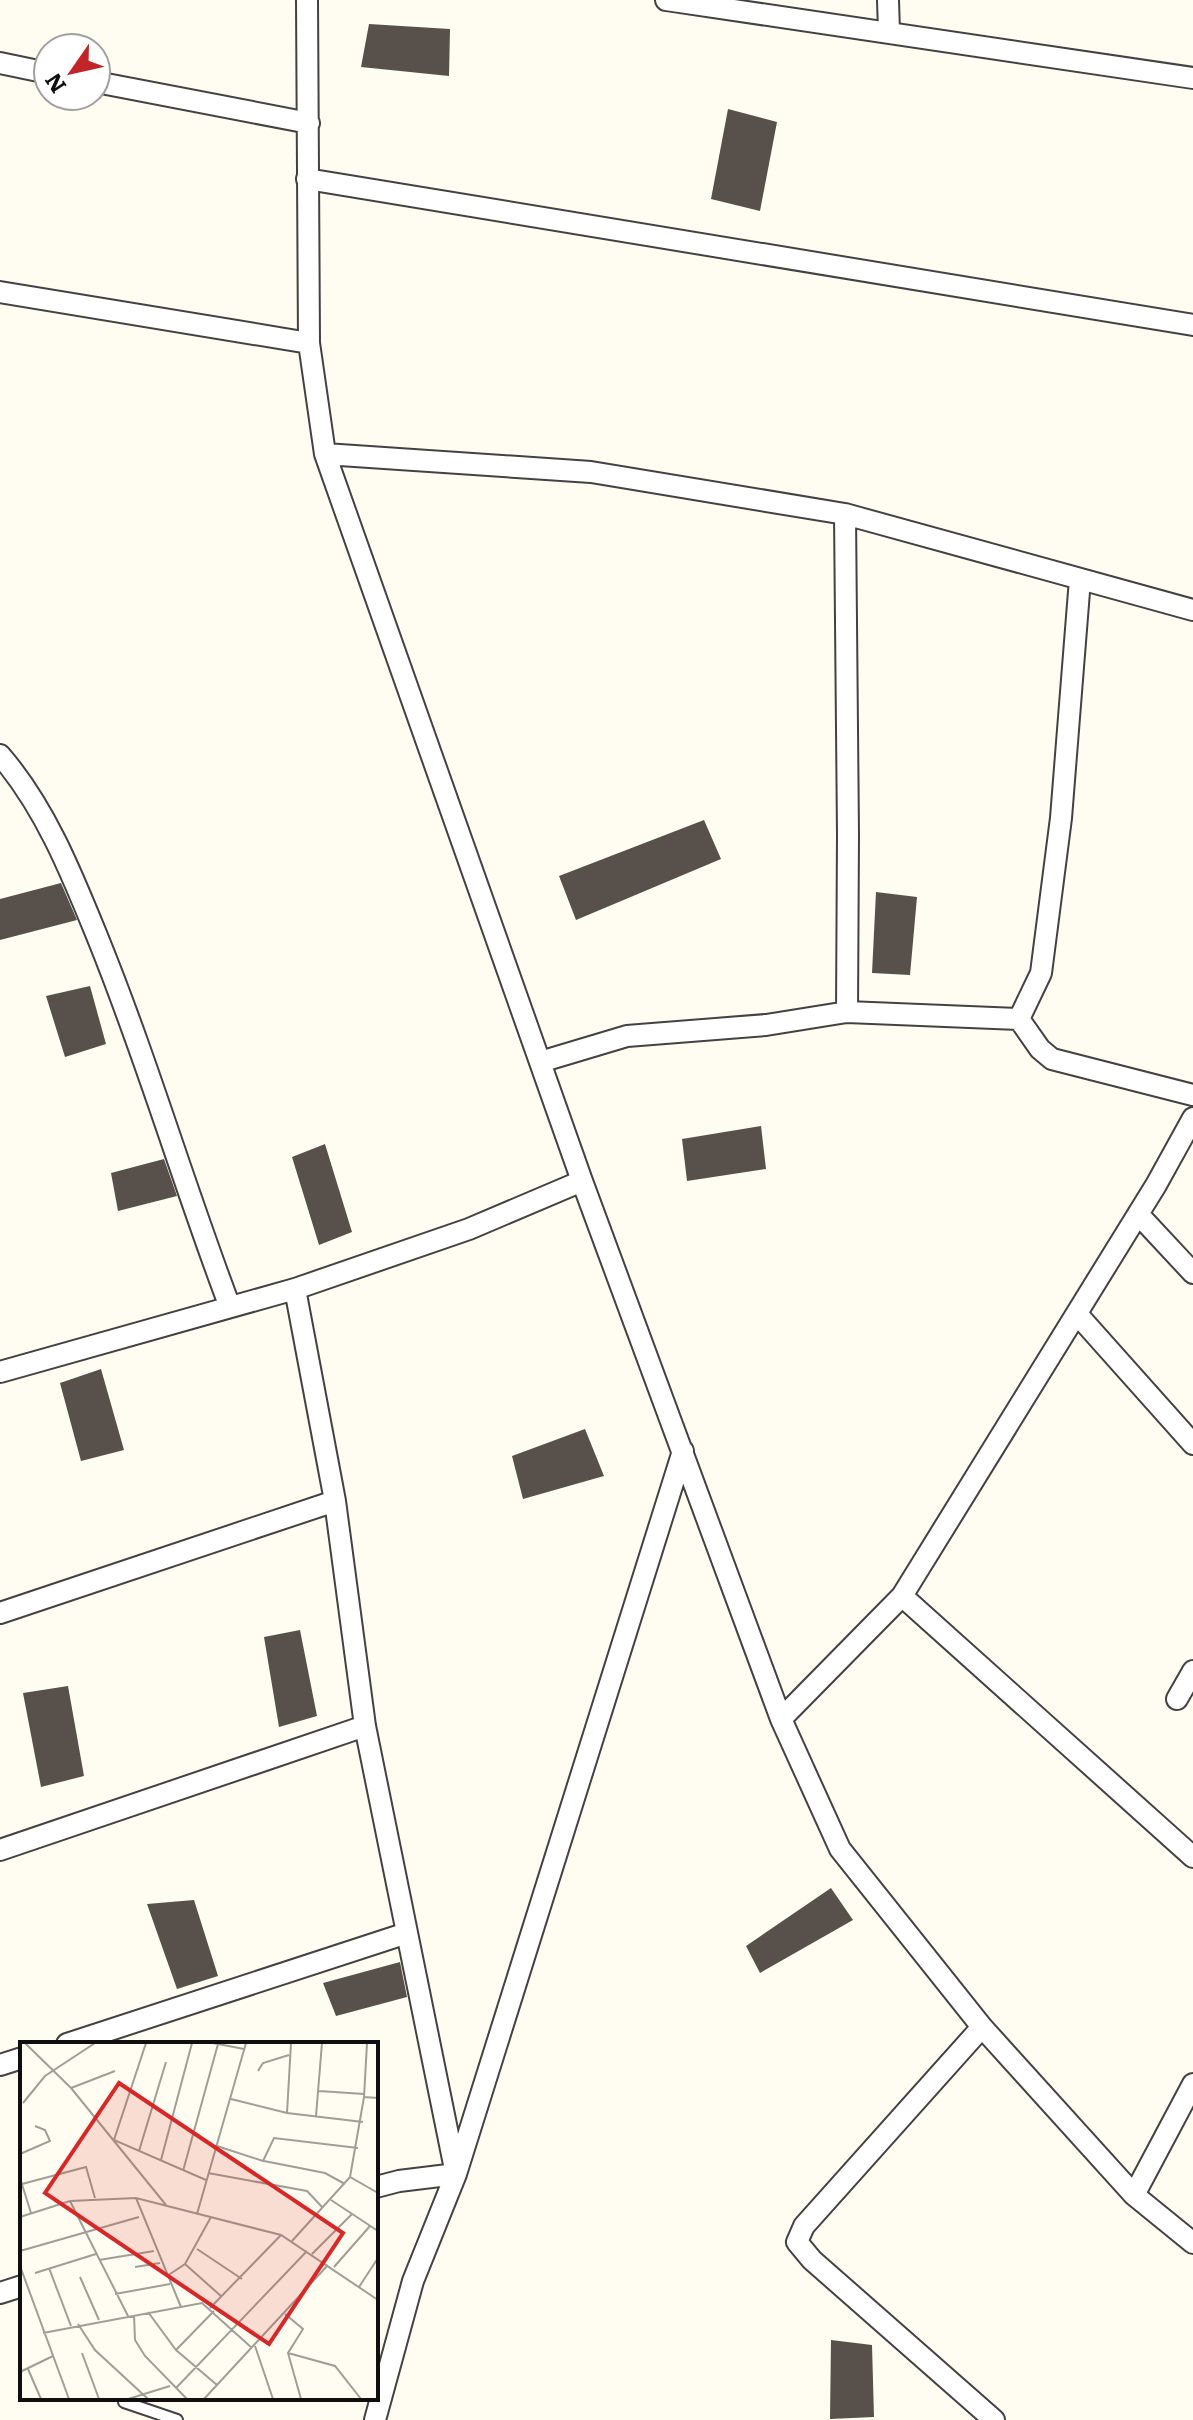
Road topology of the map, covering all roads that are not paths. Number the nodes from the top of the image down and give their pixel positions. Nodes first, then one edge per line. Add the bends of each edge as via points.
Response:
1 (307, 0) edge
2 (666, 0) edge
3 (888, 0) edge
4 (889, 32) junction
5 (0, 63) edge
6 (32, 70) edge
7 (1193, 78) edge
8 (112, 85) edge
9 (309, 123) junction
10 (307, 179) junction
11 (0, 292) edge
12 (1193, 325) edge
13 (309, 343) junction
14 (325, 454) junction
15 (845, 514) junction
16 (1080, 579) junction
17 (1193, 610) edge
18 (0, 755) edge
19 (847, 1012) junction
20 (1019, 1019) junction
21 (540, 1062) junction
22 (1193, 1095) edge
23 (1193, 1118) edge
24 (582, 1181) junction
25 (1138, 1214) junction
26 (1193, 1273) edge
27 (295, 1289) junction
28 (230, 1307) junction
29 (1077, 1314) junction
30 (0, 1372) edge
31 (1193, 1444) edge
32 (683, 1451) junction
33 (335, 1501) junction
34 (902, 1596) junction
35 (0, 1613) edge
36 (1193, 1671) edge
37 (1177, 1699) dead end
38 (781, 1719) junction
39 (365, 1726) junction
40 (0, 1850) edge
41 (1193, 1857) edge
42 (407, 1933) junction
43 (982, 2027) junction
44 (73, 2042) edge
45 (20, 2059) edge
46 (0, 2065) edge
47 (1193, 2084) edge
48 (456, 2174) junction
49 (378, 2186) edge
50 (1134, 2195) junction
51 (1193, 2243) edge
52 (20, 2287) edge
53 (0, 2293) edge
54 (124, 2402) dead end
55 (177, 2420) edge
56 (375, 2420) edge
57 (994, 2420) edge

1 - 9 street
2 - 4 street
3 - 4 street
4 - 7 street
5 - 6 street
8 - 9 street
9 - 10 street
10 - 12 street
10 - 13 street
11 - 13 street
13 - 14 street
14 - 15 street via 591,472
14 - 21 street
15 - 16 street
15 - 19 street
16 - 17 street
16 - 20 street via 1061,818 1041,973
18 - 28 street via 73,876 157,1093
19 - 20 street
19 - 21 street via 766,1025 627,1036
20 - 22 street via 1052,1059
21 - 24 street
23 - 25 street
24 - 27 street via 469,1229
24 - 32 street
25 - 26 street
25 - 29 street
27 - 28 street
27 - 33 street
28 - 30 street
29 - 31 street
29 - 34 street
32 - 38 street
32 - 48 street
33 - 35 street
33 - 39 street
34 - 38 street
34 - 41 street
36 - 37 street
38 - 43 street via 840,1849
39 - 40 street
39 - 42 street
42 - 44 street
42 - 48 street
43 - 50 street
43 - 57 street via 804,2226 797,2242
45 - 46 street
47 - 50 street
48 - 49 street
48 - 56 street via 413,2281
50 - 51 street
52 - 53 street
54 - 55 lane

